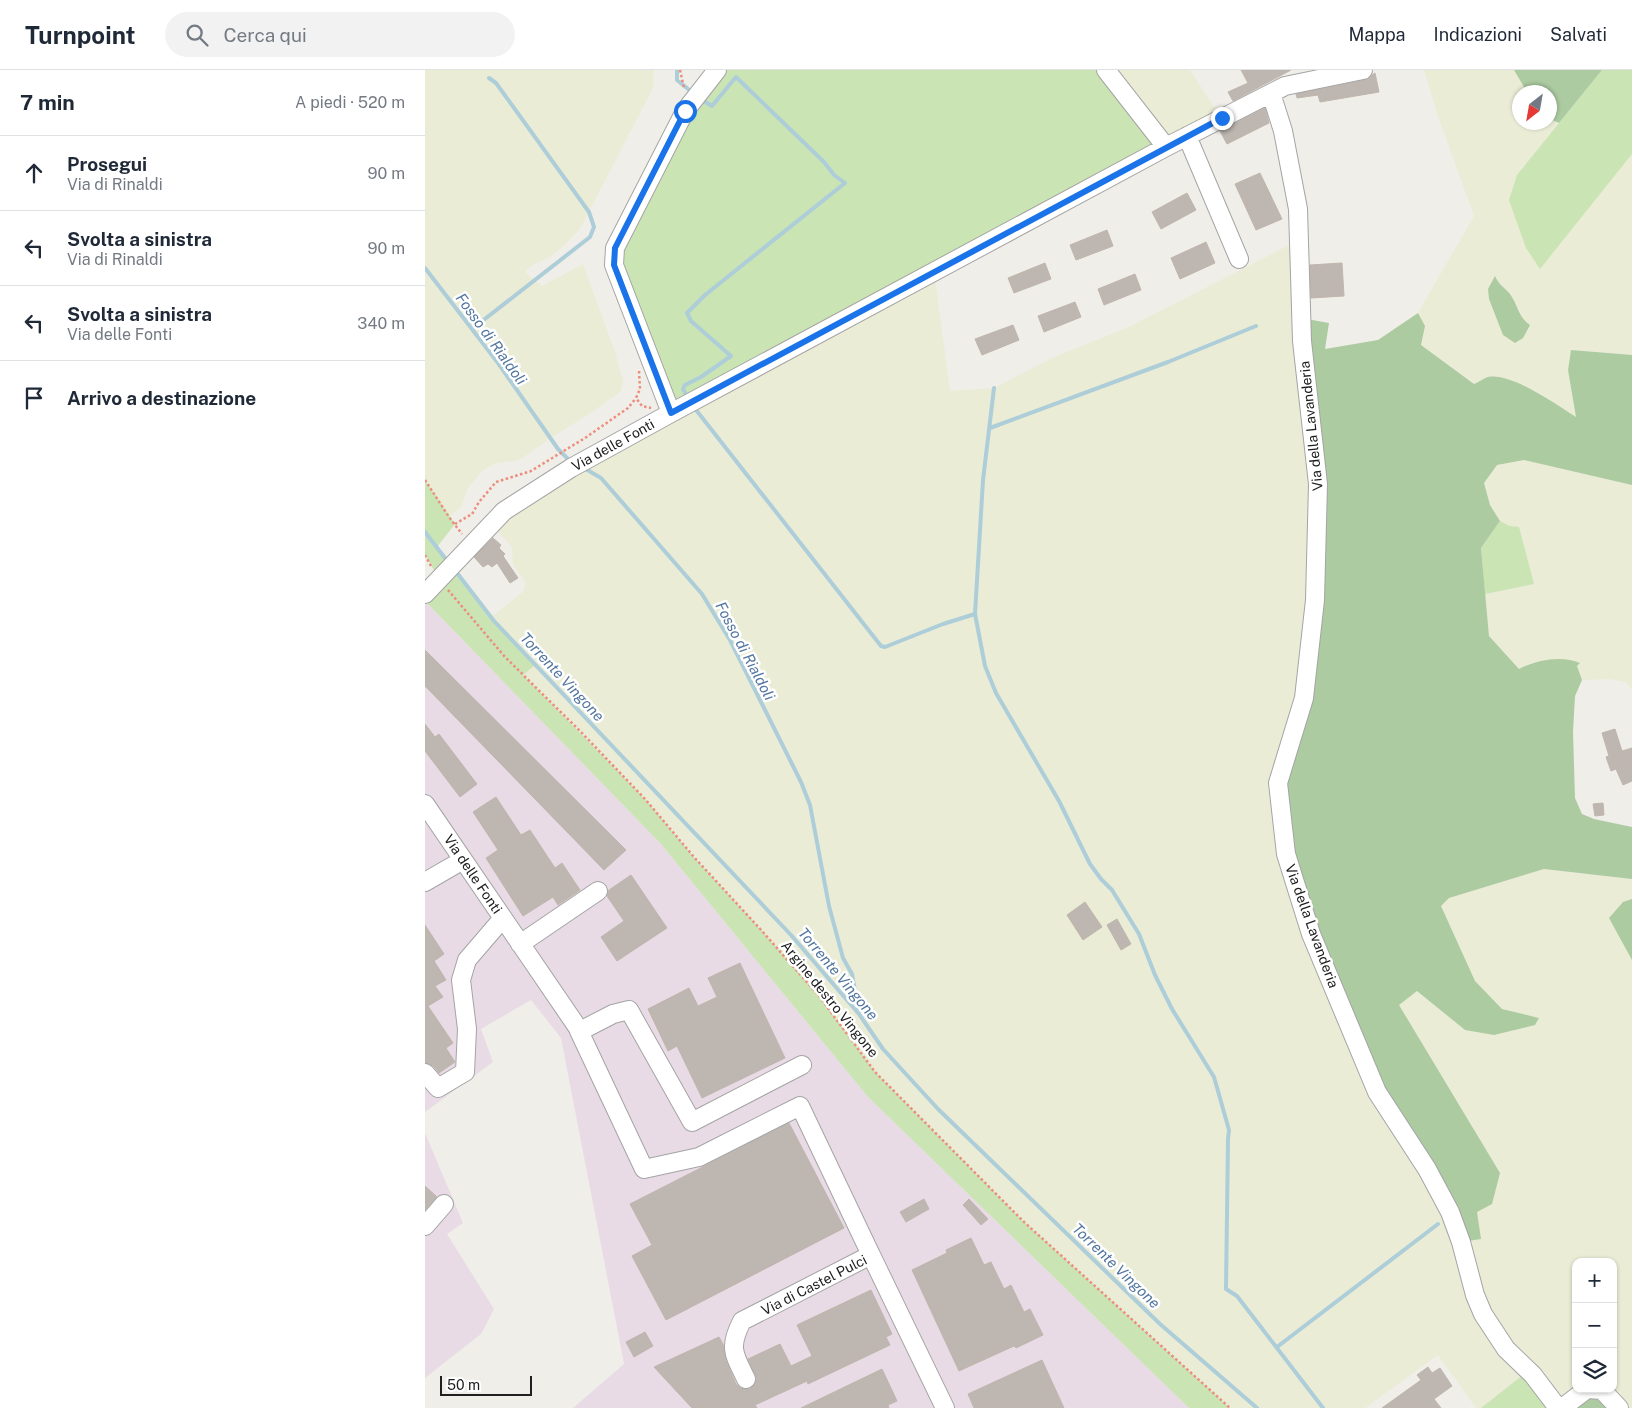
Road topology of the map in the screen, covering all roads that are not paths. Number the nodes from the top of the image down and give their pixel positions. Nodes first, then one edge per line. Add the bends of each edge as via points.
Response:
1 (717, 70) edge
2 (1105, 70) edge
3 (1363, 70) edge
4 (1271, 93) junction
5 (1187, 136) junction
6 (1166, 147) junction
7 (1239, 259) dead end
8 (669, 409) junction
9 (425, 594) edge
10 (425, 804) edge
11 (463, 860) junction
12 (425, 882) edge
13 (598, 891) dead end
14 (503, 918) junction
15 (520, 944) junction
16 (579, 1030) junction
17 (802, 1065) dead end
18 (425, 1073) edge
19 (444, 1204) dead end
20 (425, 1226) edge
21 (871, 1255) junction
22 (746, 1379) dead end
23 (945, 1408) edge
24 (1560, 1408) edge
25 (1619, 1408) edge

1 - 8 street via 685,111 615,248 614,265
2 - 6 street
3 - 4 street, Via delle Fonti via 1285,86
4 - 5 street, Via delle Fonti
4 - 24 street, Via della Lavanderia via 1283,131 1298,210 1302,341 1319,484 1315,600 1304,698 1277,783 1286,854 1311,934 1377,1092 1427,1169 1450,1212 1483,1314 1506,1349
5 - 6 street, Via delle Fonti
5 - 7 street
6 - 8 street, Via delle Fonti
8 - 9 street, Via delle Fonti via 504,511
10 - 11 street, Via delle Fonti
11 - 12 street
11 - 14 street, Via delle Fonti
13 - 15 street
14 - 15 street, Via delle Fonti
14 - 18 street via 467,960 461,980 467,1029 465,1072 438,1088
15 - 16 street, Via delle Fonti
16 - 17 street via 629,1010 692,1122
16 - 21 street, Via delle Fonti via 644,1170 699,1157 800,1106
19 - 20 street
21 - 22 street, Via di Castel Pulci via 741,1322 733,1350
21 - 23 street, Via di Castel Pulci
24 - 25 street via 1587,1390 1603,1390

